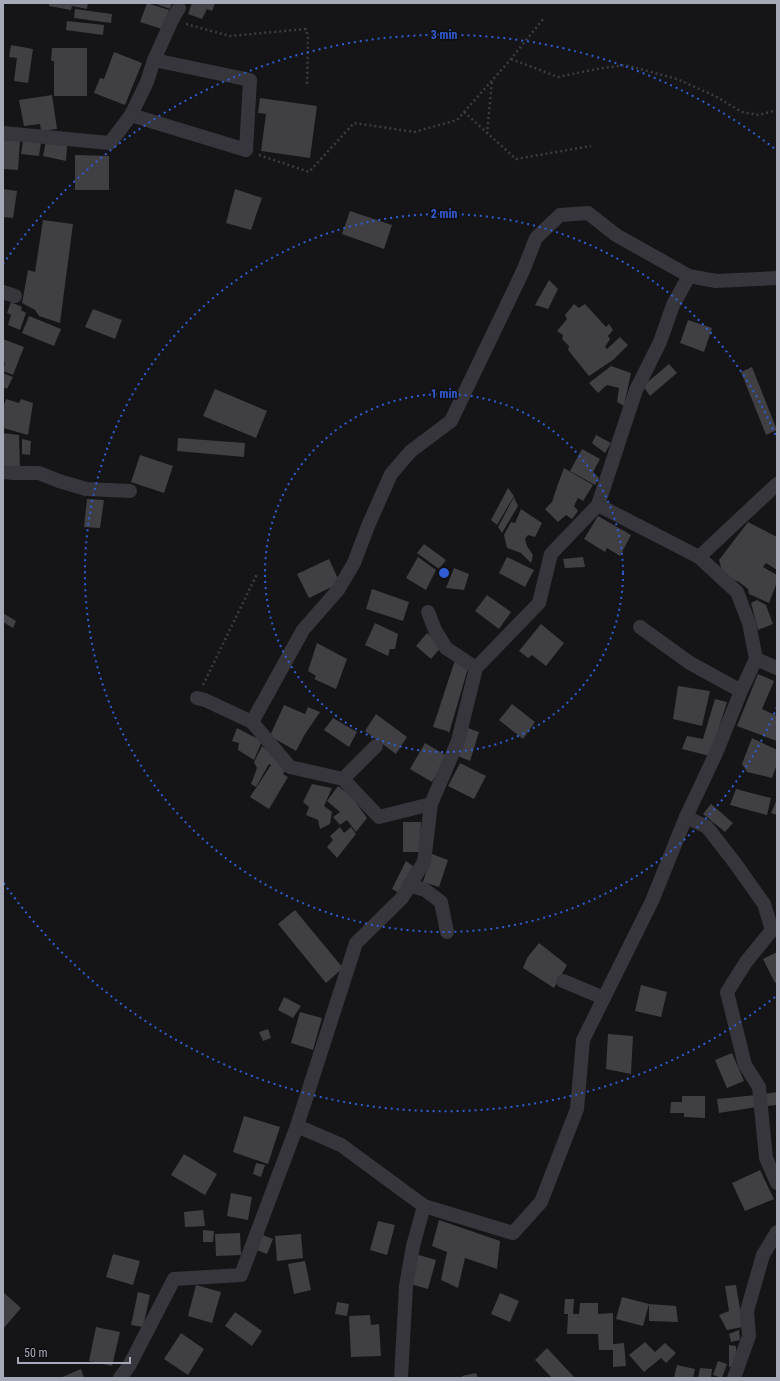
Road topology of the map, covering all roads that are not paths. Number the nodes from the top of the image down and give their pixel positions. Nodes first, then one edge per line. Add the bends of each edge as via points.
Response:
1 (179, 8) dead end
2 (154, 60) junction
3 (131, 115) junction
4 (3, 133) edge
5 (689, 276) junction
6 (777, 278) edge
7 (3, 472) edge
8 (777, 484) edge
9 (130, 491) dead end
10 (598, 506) junction
11 (699, 557) junction
12 (428, 612) dead end
13 (640, 627) dead end
14 (756, 659) junction
15 (476, 668) junction
16 (777, 668) edge
17 (741, 691) junction
18 (197, 698) road end
19 (252, 722) junction
20 (376, 746) dead end
21 (343, 779) junction
22 (431, 804) junction
23 (686, 817) junction
24 (409, 885) junction
25 (447, 932) dead end
26 (562, 981) dead end
27 (604, 998) junction
28 (297, 1126) junction
29 (777, 1184) edge
30 (424, 1206) junction
31 (777, 1232) edge
32 (120, 1378) edge
33 (402, 1378) edge
34 (734, 1378) edge

1 - 2 street
2 - 3 street via 147,82
2 - 3 street via 250,80 246,150
3 - 4 street via 110,143
5 - 6 street via 716,281
5 - 10 street via 636,390
5 - 19 street via 616,235 588,213 560,215 536,238 451,421 411,450 391,474 354,563 338,590 303,630
7 - 9 street via 39,473 86,489
8 - 11 street
10 - 11 street
10 - 15 street via 551,554 539,603
11 - 14 street via 736,592 749,623
12 - 15 street via 446,648
13 - 17 street via 690,663
14 - 16 street
14 - 17 street
15 - 22 street via 458,741
17 - 23 street via 717,751
18 - 19 street
19 - 21 street via 290,767
20 - 21 street
21 - 22 street via 379,817
22 - 24 street via 424,862
23 - 27 street via 652,901
23 - 29 street via 707,827 735,863 764,904 772,930 746,962 727,992 745,1065 759,1087 766,1158
24 - 25 street via 425,890 441,902
24 - 28 street via 402,898 356,943
26 - 27 street
27 - 30 street via 583,1040 578,1109 541,1202 513,1233
28 - 30 street via 341,1145
28 - 32 street via 241,1275 174,1279 129,1366
30 - 33 street via 406,1286
31 - 34 street via 763,1254 747,1312 749,1336

